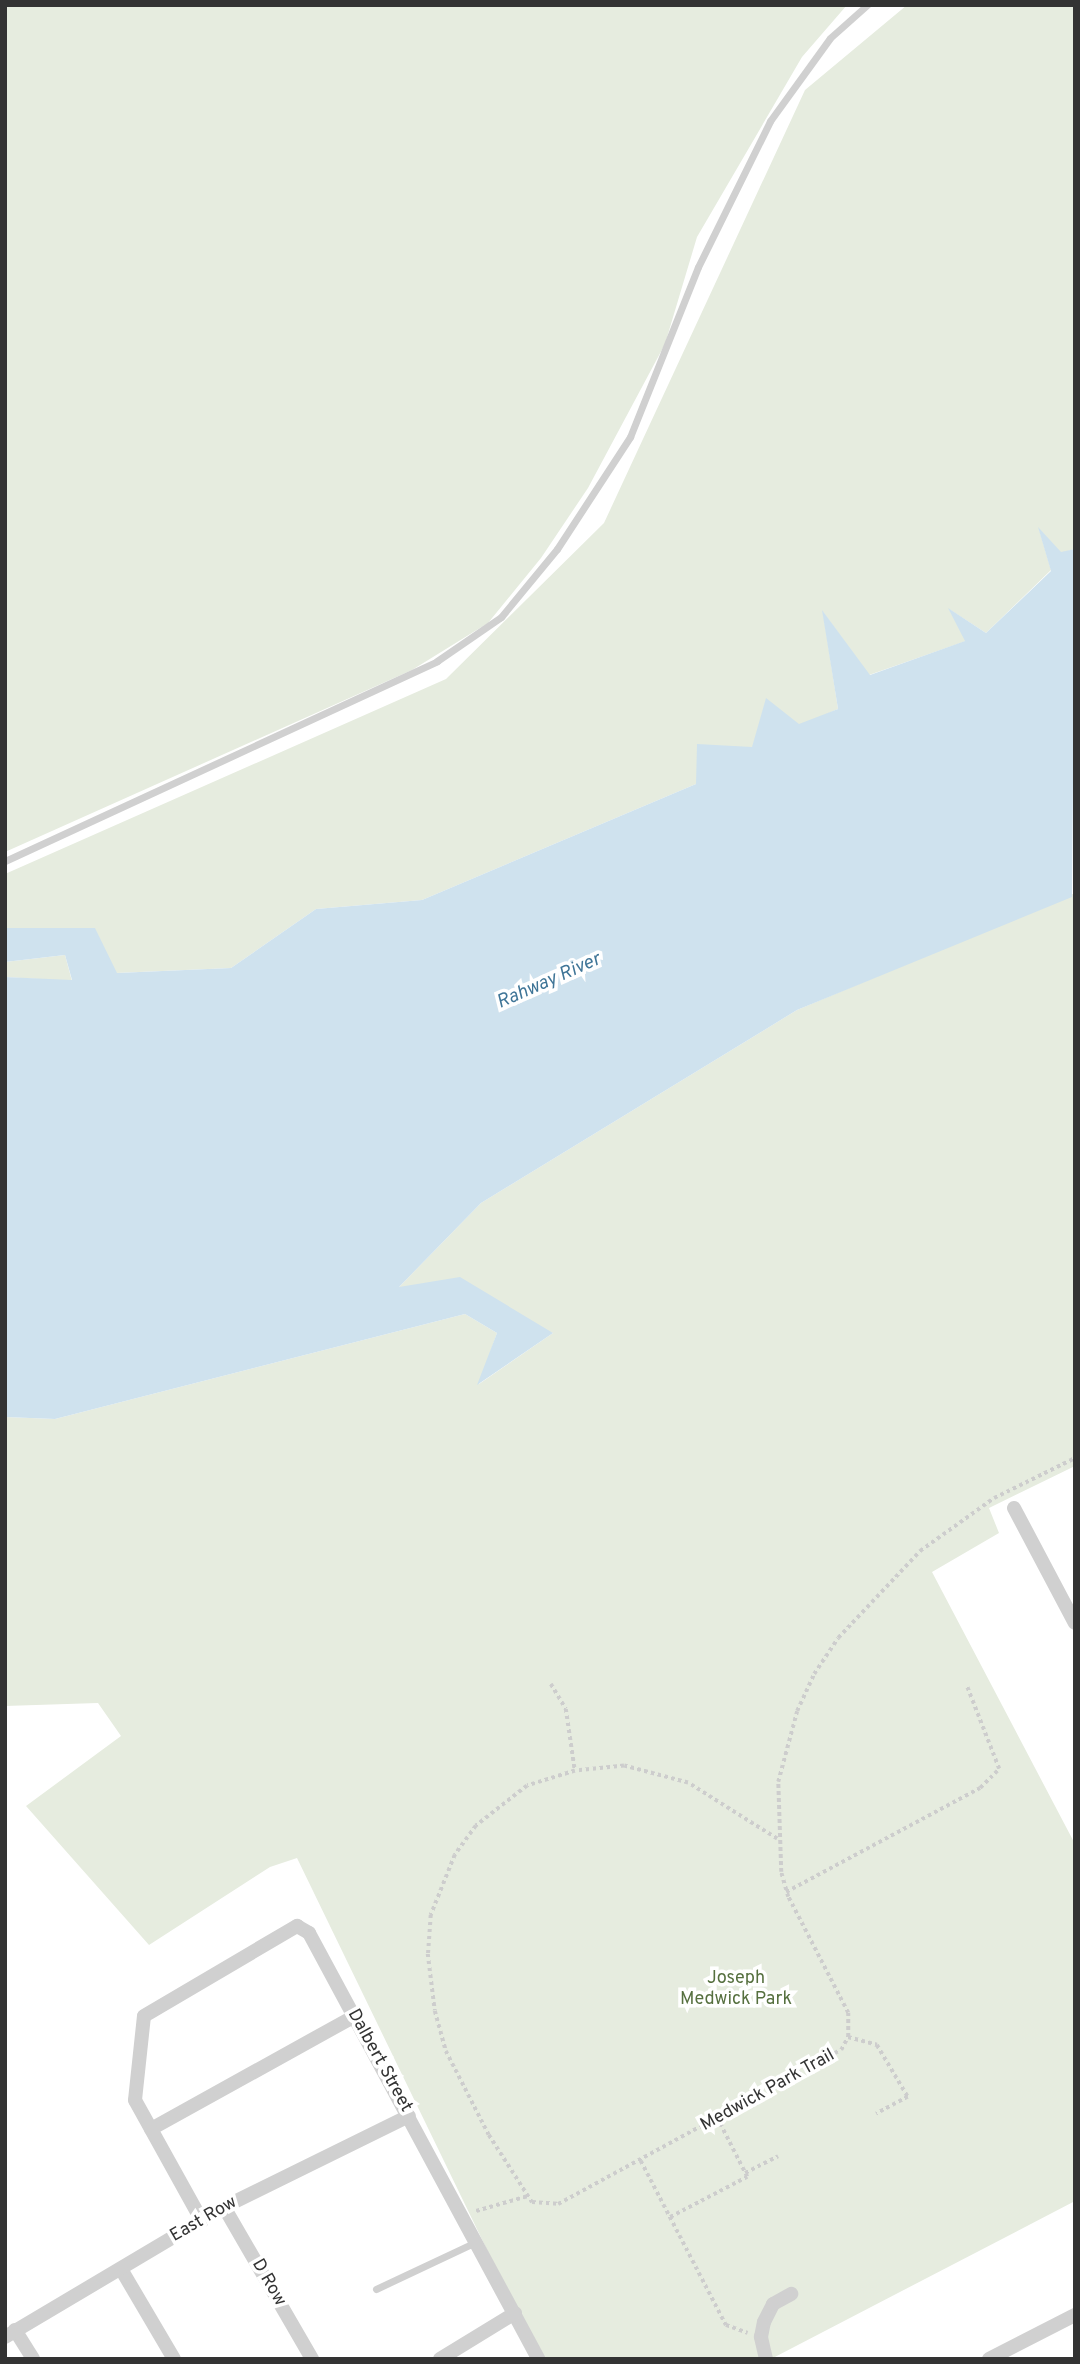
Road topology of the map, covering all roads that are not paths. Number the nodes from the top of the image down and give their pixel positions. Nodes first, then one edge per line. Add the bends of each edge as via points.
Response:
1 (867, 5) edge
2 (5, 861) edge
3 (1014, 1508) dead end
4 (1075, 1623) edge
5 (355, 2016) junction
6 (409, 2116) junction
7 (151, 2129) junction
8 (224, 2207) junction
9 (202, 2221) junction
10 (477, 2242) junction
11 (121, 2269) junction
12 (376, 2289) dead end
13 (791, 2294) dead end
14 (515, 2313) junction
15 (1075, 2315) edge
16 (10, 2333) edge
17 (33, 2359) edge
18 (174, 2359) edge
19 (312, 2359) edge
20 (440, 2359) edge
21 (538, 2359) edge
22 (766, 2359) edge
23 (991, 2359) edge

1 - 2 lane via 830,38 771,121 698,267 630,437 557,549 501,617 437,661
3 - 4 street
5 - 6 street, Dalbert Street
5 - 7 street
5 - 7 street, Dalbert Street via 309,1933 297,1926 144,2016 135,2100
6 - 8 street, East Row
6 - 10 street, Dalbert Street
7 - 9 street
8 - 9 street, East Row
8 - 19 street, D Row
9 - 11 street, East Row
10 - 12 lane
10 - 14 street, Dalbert Street
11 - 16 street, East Row
11 - 18 street
13 - 22 street via 773,2304 761,2337
14 - 20 street
14 - 21 street, Dalbert Street
15 - 23 street
16 - 17 street

